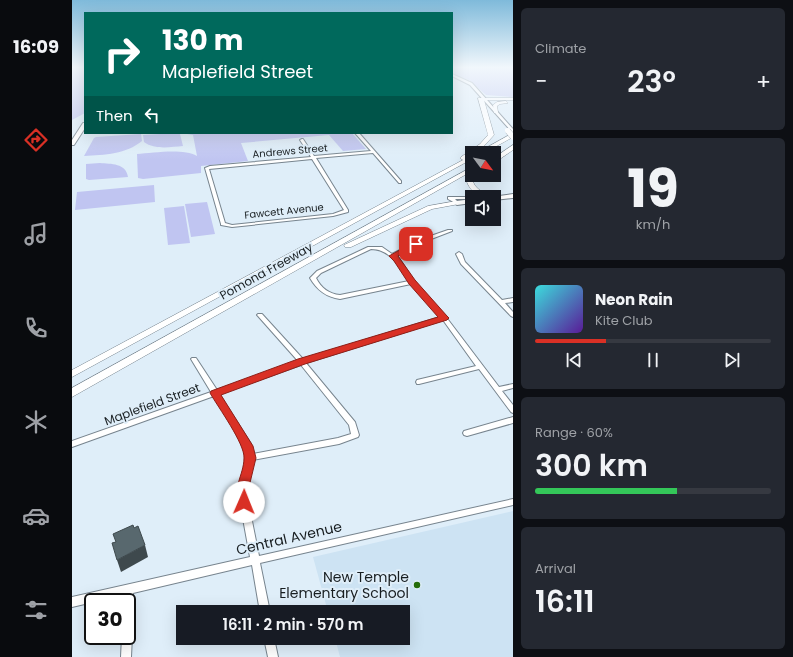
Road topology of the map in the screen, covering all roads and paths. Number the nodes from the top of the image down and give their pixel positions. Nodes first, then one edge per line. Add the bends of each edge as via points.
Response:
1 (481, 98) junction
2 (494, 99) edge
3 (513, 100) edge
4 (496, 112) junction
5 (84, 126) edge
6 (358, 134) edge
7 (511, 134) edge
8 (302, 140) dead end
9 (72, 144) edge
10 (491, 146) edge
11 (513, 147) edge
12 (374, 152) junction
13 (501, 153) edge
14 (501, 156) edge
15 (312, 157) junction
16 (465, 161) edge
17 (465, 174) edge
18 (400, 182) dead end
19 (409, 191) junction
20 (513, 196) edge
21 (501, 197) edge
22 (465, 201) edge
23 (457, 203) joint
24 (225, 226) joint
25 (450, 231) dead end
26 (325, 252) junction
27 (459, 254) dead end
28 (392, 256) junction
29 (412, 282) junction
30 (513, 300) edge
31 (501, 302) junction
32 (260, 315) dead end
33 (513, 315) edge
34 (444, 318) junction
35 (194, 359) dead end
36 (302, 362) junction
37 (480, 367) junction
38 (72, 374) edge
39 (419, 382) dead end
40 (513, 386) edge
41 (499, 389) junction
42 (72, 393) edge
43 (215, 393) junction
44 (513, 410) edge
45 (513, 420) edge
46 (467, 432) dead end
47 (72, 444) edge
48 (250, 458) junction
49 (513, 502) edge
50 (255, 560) junction
51 (128, 590) junction
52 (128, 593) edge
53 (72, 602) edge
54 (264, 605) edge
55 (127, 645) edge
56 (270, 645) edge
57 (126, 657) edge
58 (273, 657) edge

1 - 4 main road
1 - 7 main road
1 - 19 highway via 491,129 491,135 486,142
2 - 3 highway
3 - 4 highway via 496,104
4 - 7 main road
5 - 9 main road
6 - 12 street
7 - 10 highway
8 - 15 street
11 - 13 highway
11 - 14 highway
12 - 15 street, Andrews Street
12 - 18 street
15 - 24 street, Andrews Street via 207,168
15 - 24 street, Fawcett Avenue via 346,210 344,213
16 - 19 highway, Pomona Freeway
17 - 26 highway, Pomona Freeway
19 - 38 highway, Pomona Freeway
20 - 21 main road
22 - 23 main road
23 - 26 highway via 430,207 353,243
25 - 28 street via 424,240
26 - 42 highway, Pomona Freeway
27 - 31 street via 463,263
28 - 29 street
28 - 29 street via 382,249 370,248 326,268 314,276 314,280 329,295 340,297
29 - 34 street
30 - 31 street
31 - 33 street
32 - 36 street
34 - 36 street, Maplefield Street
34 - 37 street
35 - 43 street
36 - 43 street, Maplefield Street
36 - 48 street via 352,424 355,435 339,441
37 - 39 street
37 - 41 street
40 - 41 street
41 - 44 street
43 - 47 street, Maplefield Street
43 - 48 street via 248,446
45 - 46 street
48 - 50 street via 242,491
49 - 50 street, Central Avenue
50 - 51 street, Central Avenue
50 - 54 street
51 - 52 street
51 - 53 street, Central Avenue
55 - 57 street
56 - 58 street

